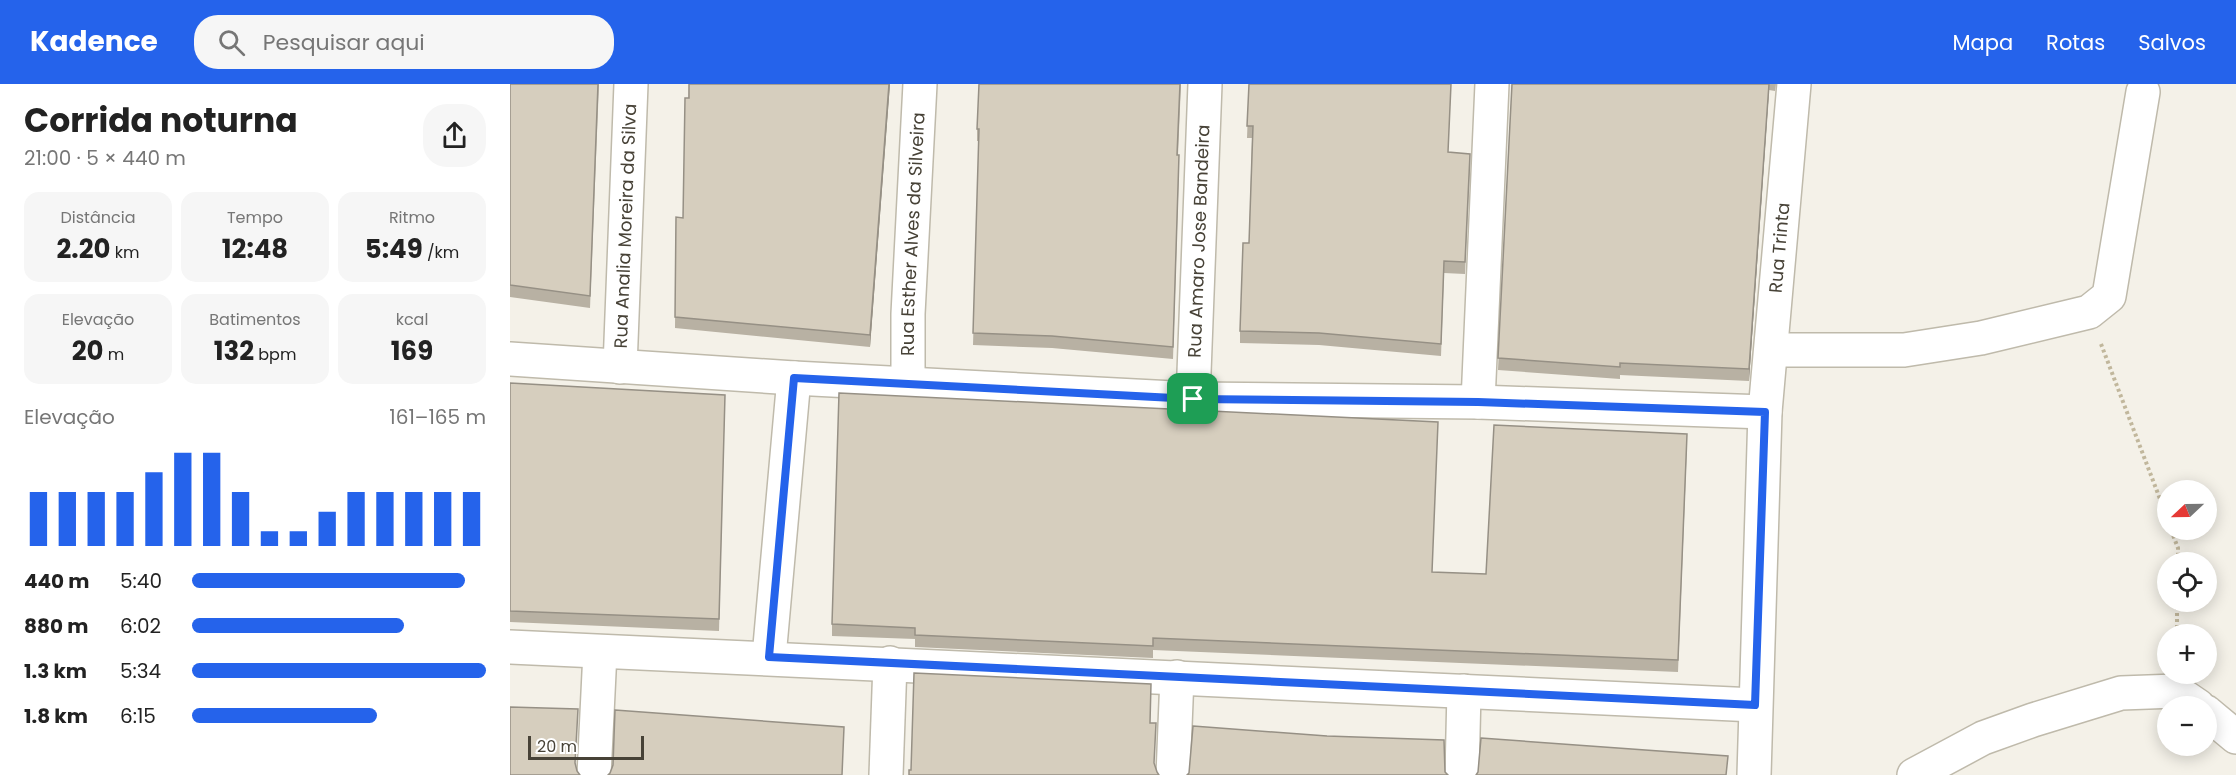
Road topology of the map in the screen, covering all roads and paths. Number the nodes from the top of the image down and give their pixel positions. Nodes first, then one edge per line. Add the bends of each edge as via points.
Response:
1 (631, 84) edge
2 (920, 84) edge
3 (1205, 84) edge
4 (1492, 84) edge
5 (1794, 84) edge
6 (2144, 92) dead end
7 (2089, 312) junction
8 (1772, 350) junction
9 (510, 359) edge
10 (620, 367) junction
11 (794, 378) junction
12 (908, 384) junction
13 (1193, 399) junction
14 (1478, 402) junction
15 (1765, 412) junction
16 (2157, 491) edge
17 (510, 647) edge
18 (600, 652) junction
19 (769, 657) junction
20 (890, 663) junction
21 (1177, 677) junction
22 (1464, 691) junction
23 (2183, 696) edge
24 (1755, 705) junction
25 (2217, 721) edge
26 (2236, 737) edge
27 (594, 775) edge
28 (886, 775) edge
29 (1173, 775) edge
30 (1462, 775) edge
31 (1754, 775) edge
32 (1914, 775) edge

1 - 10 street, Rua Analia Moreira da Silva
2 - 12 street, Rua Esther Alves da Silveira
3 - 13 street, Rua Amaro Jose Bandeira
4 - 14 street
5 - 8 street, Rua Trinta
6 - 7 street via 2109,296
7 - 8 street via 1981,338 1904,350
7 - 16 path
8 - 15 street, Rua Trinta
9 - 10 street
10 - 11 street
11 - 12 street
11 - 19 street
12 - 13 street
13 - 14 street
14 - 15 street
15 - 24 street, Rua Trinta
17 - 18 street
18 - 19 street
18 - 27 street
19 - 20 street
20 - 21 street
20 - 28 street
21 - 22 street
21 - 29 street
22 - 24 street
22 - 30 street
23 - 32 street via 2176,691 2121,693 1983,738
24 - 31 street, Rua Trinta
25 - 26 street

